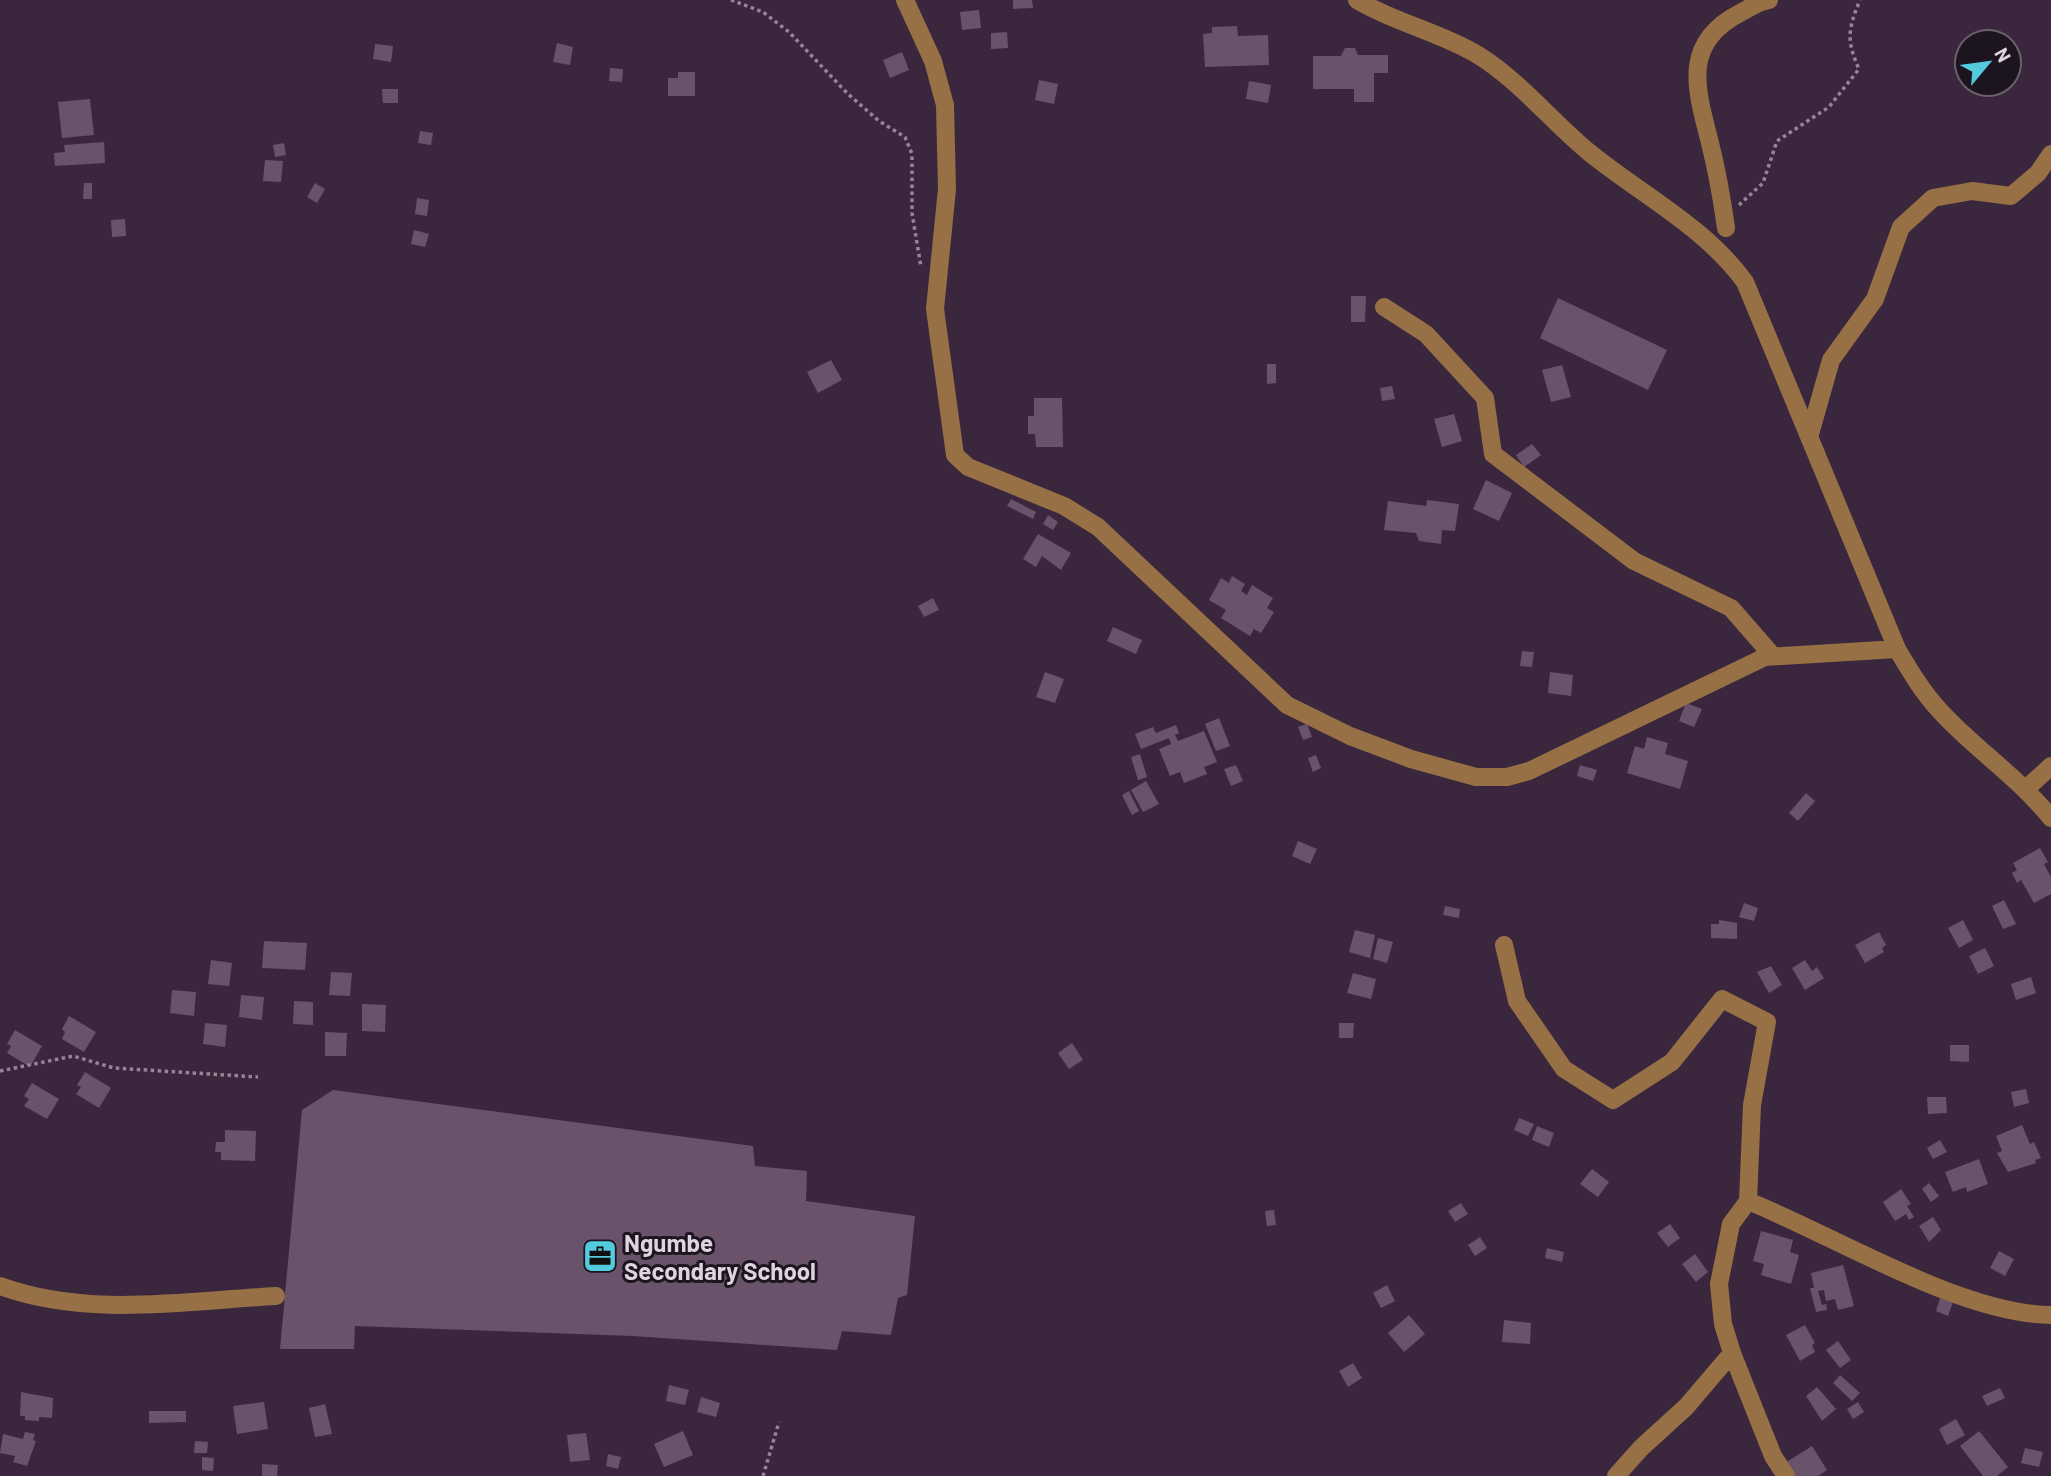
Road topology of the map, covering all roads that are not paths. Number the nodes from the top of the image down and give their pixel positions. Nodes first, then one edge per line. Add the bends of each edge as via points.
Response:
1 (905, 0) edge
2 (1357, 0) edge
3 (1769, 0) edge
4 (2051, 154) edge
5 (1726, 228) road end
6 (1384, 307) dead end
7 (1810, 434) junction
8 (1897, 649) junction
9 (1772, 655) junction
10 (2051, 766) edge
11 (2027, 788) junction
12 (2051, 818) edge
13 (1504, 945) dead end
14 (1748, 1201) junction
15 (0, 1286) edge
16 (276, 1296) dead end
17 (2051, 1315) edge
18 (1732, 1353) junction
19 (1616, 1476) edge
20 (1786, 1476) edge

1 - 9 street via 933,61 945,104 946,212 935,309 952,439 962,463 1064,506 1098,527 1287,705 1350,736 1476,777 1529,771
2 - 7 street via 1478,56 1590,153 1719,252 1745,282
3 - 5 street via 1730,18 1714,31 1700,56 1698,105 1710,141
4 - 7 street via 2038,173 2011,196 1972,191 1933,198 1901,227 1875,299 1831,360
6 - 9 street via 1426,334 1485,398 1493,454 1634,561 1731,608
7 - 8 street
8 - 9 street
8 - 11 street via 1941,713
10 - 11 street
11 - 12 street
13 - 14 street via 1517,1001 1564,1069 1613,1100 1672,1062 1723,999 1767,1022 1752,1105
14 - 17 street via 1939,1287 2023,1314
14 - 18 street via 1731,1224 1719,1284
15 - 16 street via 66,1303 107,1305
18 - 19 street via 1686,1407
18 - 20 street via 1773,1456

